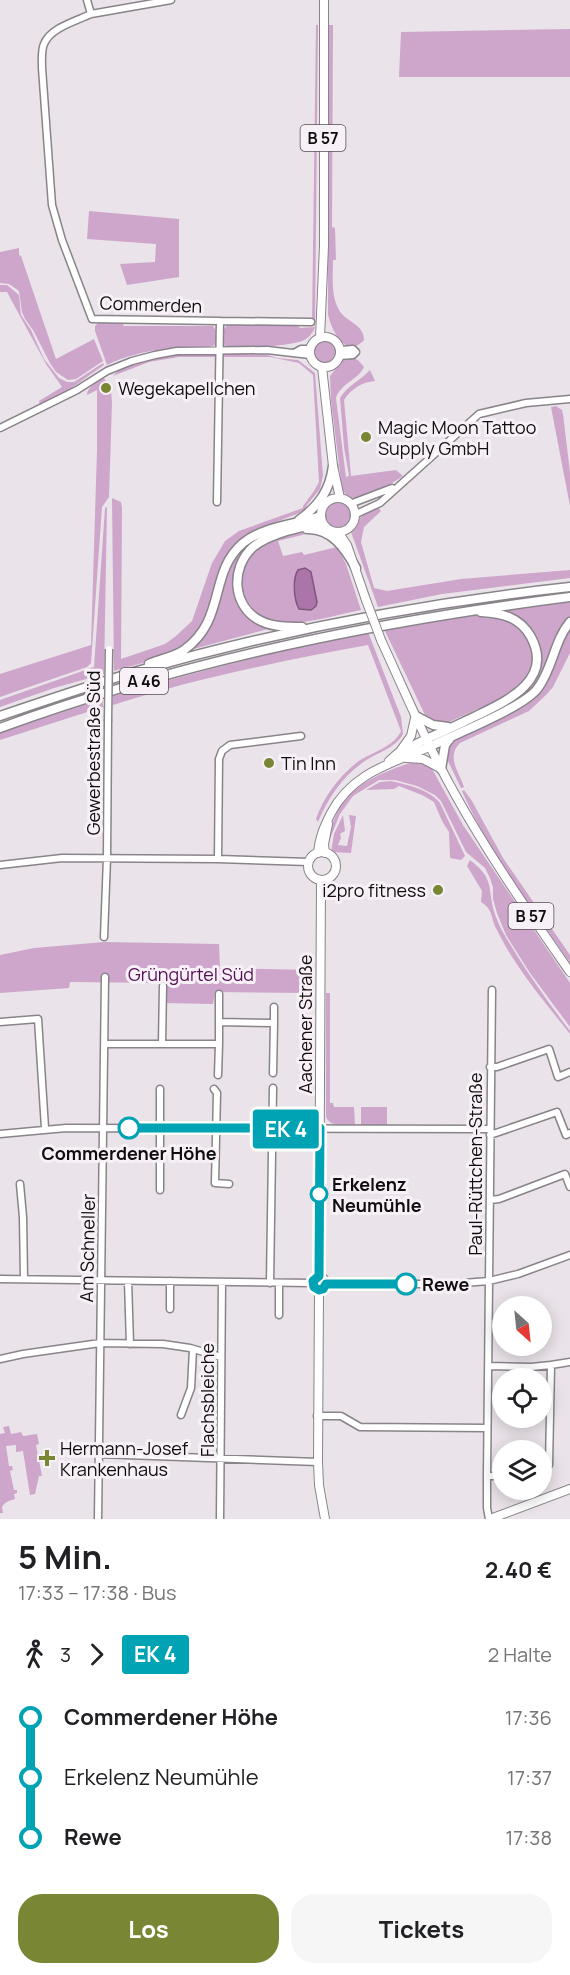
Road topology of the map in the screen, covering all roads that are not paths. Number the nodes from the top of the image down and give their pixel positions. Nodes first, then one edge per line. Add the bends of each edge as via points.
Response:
1 (87, 0) edge
2 (171, 0) edge
3 (324, 0) edge
4 (91, 14) junction
5 (220, 321) junction
6 (311, 322) dead end
7 (324, 337) junction
8 (219, 351) junction
9 (310, 352) junction
10 (325, 368) junction
11 (570, 399) edge
12 (0, 428) edge
13 (333, 466) junction
14 (396, 487) junction
15 (338, 498) junction
16 (217, 502) dead end
17 (350, 504) junction
18 (354, 515) junction
19 (321, 519) junction
20 (297, 526) junction
21 (343, 531) junction
22 (356, 567) junction
23 (570, 587) edge
24 (570, 597) edge
25 (441, 614) junction
26 (570, 622) edge
27 (320, 627) junction
28 (109, 649) dead end
29 (135, 672) junction
30 (0, 716) edge
31 (416, 716) junction
32 (0, 728) edge
33 (453, 731) junction
34 (301, 736) dead end
35 (428, 743) junction
36 (400, 756) junction
37 (441, 769) junction
38 (321, 853) junction
39 (108, 858) junction
40 (218, 859) junction
41 (309, 862) junction
42 (0, 865) edge
43 (321, 880) junction
44 (104, 937) dead end
45 (570, 972) edge
46 (105, 977) dead end
47 (163, 986) dead end
48 (492, 990) dead end
49 (219, 994) dead end
50 (274, 1007) dead end
51 (0, 1022) edge
52 (219, 1022) junction
53 (274, 1023) junction
54 (105, 1044) junction
55 (162, 1044) junction
56 (219, 1044) junction
57 (490, 1067) junction
58 (570, 1072) edge
59 (273, 1073) dead end
60 (218, 1075) dead end
61 (273, 1088) dead end
62 (160, 1089) dead end
63 (214, 1089) dead end
64 (45, 1128) junction
65 (160, 1128) junction
66 (320, 1128) junction
67 (103, 1129) junction
68 (216, 1129) junction
69 (272, 1129) junction
70 (490, 1132) junction
71 (570, 1133) edge
72 (0, 1134) edge
73 (20, 1184) dead end
74 (229, 1184) dead end
75 (570, 1187) edge
76 (160, 1190) dead end
77 (490, 1200) junction
78 (570, 1255) edge
79 (319, 1276) junction
80 (0, 1279) edge
81 (24, 1279) junction
82 (102, 1281) junction
83 (128, 1281) junction
84 (170, 1281) junction
85 (489, 1281) junction
86 (222, 1282) junction
87 (270, 1283) junction
88 (279, 1283) junction
89 (313, 1283) junction
90 (326, 1284) junction
91 (319, 1290) junction
92 (170, 1309) dead end
93 (279, 1315) dead end
94 (100, 1343) junction
95 (130, 1344) junction
96 (193, 1349) junction
97 (221, 1357) junction
98 (0, 1359) edge
99 (570, 1362) edge
100 (551, 1365) junction
101 (488, 1366) junction
102 (181, 1415) dead end
103 (317, 1416) junction
104 (487, 1428) junction
105 (550, 1440) edge
106 (99, 1454) junction
107 (222, 1460) junction
108 (318, 1462) junction
109 (487, 1476) junction
110 (492, 1476) edge
111 (570, 1489) edge
112 (98, 1519) edge
113 (220, 1519) edge
114 (325, 1519) edge
115 (489, 1519) edge

1 - 4 street
2 - 4 street
3 - 7 main road, B 57
4 - 5 street, Commerden via 62,27 43,46 52,205 92,319
5 - 6 street, Commerden
5 - 8 street, Commerden
7 - 9 main road via 314,342
7 - 10 main road via 336,341 340,353 336,364
8 - 9 street
8 - 12 street via 177,351 132,361
8 - 16 street, Commerden
9 - 10 main road via 314,363
10 - 13 main road
11 - 14 street via 479,414
13 - 15 main road
13 - 20 highway via 326,493
14 - 17 street
14 - 18 street via 380,503
15 - 17 main road
15 - 19 main road via 326,502
17 - 18 main road
18 - 21 main road
19 - 20 highway
19 - 21 main road via 330,530
20 - 22 highway via 335,538
20 - 27 highway via 249,550 238,569 238,592 247,610 263,622
20 - 29 highway, A 46 via 249,538 231,556 211,618 199,637 181,652
21 - 22 main road, B 57
22 - 31 main road, B 57, bridge via 381,640
23 - 27 highway, A 46 via 466,600
24 - 25 highway, A 46
25 - 32 highway, A 46 via 330,634 216,661
25 - 33 highway via 480,612 511,617 526,629 537,654 530,680 517,694
26 - 33 highway via 537,691 511,708
27 - 29 highway, A 46
28 - 39 street, Gewerbestraße Süd, bridge
29 - 30 highway, A 46
31 - 33 highway
31 - 35 main road, B 57
31 - 36 main road
33 - 35 highway
33 - 37 highway via 445,745
34 - 40 street via 230,745 222,751
35 - 36 main road, Aachener Straße
35 - 37 main road, B 57
36 - 37 main road via 423,759
36 - 38 main road, Aachener Straße via 348,789 330,816
37 - 45 main road, B 57 via 501,872
38 - 41 main road
38 - 43 main road, Aachener Straße via 334,860 335,869 330,877
39 - 40 street, Gewerbestraße Süd
39 - 42 street, Gewerbestraße Süd
39 - 44 street, Gewerbestraße Süd
40 - 41 street, Gewerbestraße Süd
41 - 43 main road via 308,870
43 - 66 main road, Aachener Straße
46 - 54 street, Am Schneller
47 - 55 street
48 - 57 street, Paul-Rüttchen-Straße
49 - 52 street
50 - 53 street
51 - 64 street via 38,1019
52 - 53 street
52 - 56 street
53 - 59 street
54 - 55 street
54 - 67 street, Am Schneller
55 - 56 street
56 - 60 street
57 - 58 street via 549,1049 558,1077
57 - 70 street, Paul-Rüttchen-Straße
61 - 69 street
62 - 65 street
63 - 68 street
64 - 67 street
64 - 72 street
65 - 67 street
65 - 68 street
65 - 76 street
66 - 69 street
66 - 70 street
66 - 79 main road, Aachener Straße
67 - 82 street, Am Schneller
68 - 69 street
68 - 74 street via 215,1183
69 - 87 street
70 - 71 street via 557,1112 566,1135
70 - 77 street, Paul-Rüttchen-Straße
73 - 81 street
75 - 77 street via 565,1174
77 - 85 street, Paul-Rüttchen-Straße
78 - 85 street
79 - 89 main road
79 - 90 main road
80 - 81 street
81 - 82 street
82 - 83 street
82 - 94 street, Am Schneller
83 - 84 street
83 - 95 street
84 - 86 street
84 - 92 street
85 - 90 street
85 - 101 street, Paul-Rüttchen-Straße
86 - 87 street
86 - 97 street, Flachsbleiche
87 - 88 street
88 - 89 street
88 - 93 street
89 - 91 main road
90 - 91 main road
91 - 103 main road
94 - 95 street
94 - 98 street
94 - 106 street, Am Schneller
95 - 96 street
96 - 97 street
96 - 102 street via 191,1388
97 - 107 street, Flachsbleiche
99 - 100 street
100 - 101 street
100 - 105 street
101 - 104 street, Paul-Rüttchen-Straße
103 - 104 street via 341,1416 360,1427
103 - 108 main road
104 - 109 street, Paul-Rüttchen-Straße
106 - 107 street
106 - 112 street, Am Schneller
107 - 108 street
107 - 113 street, Flachsbleiche
108 - 114 main road
109 - 110 street
109 - 115 street, Paul-Rüttchen-Straße
111 - 115 main road

